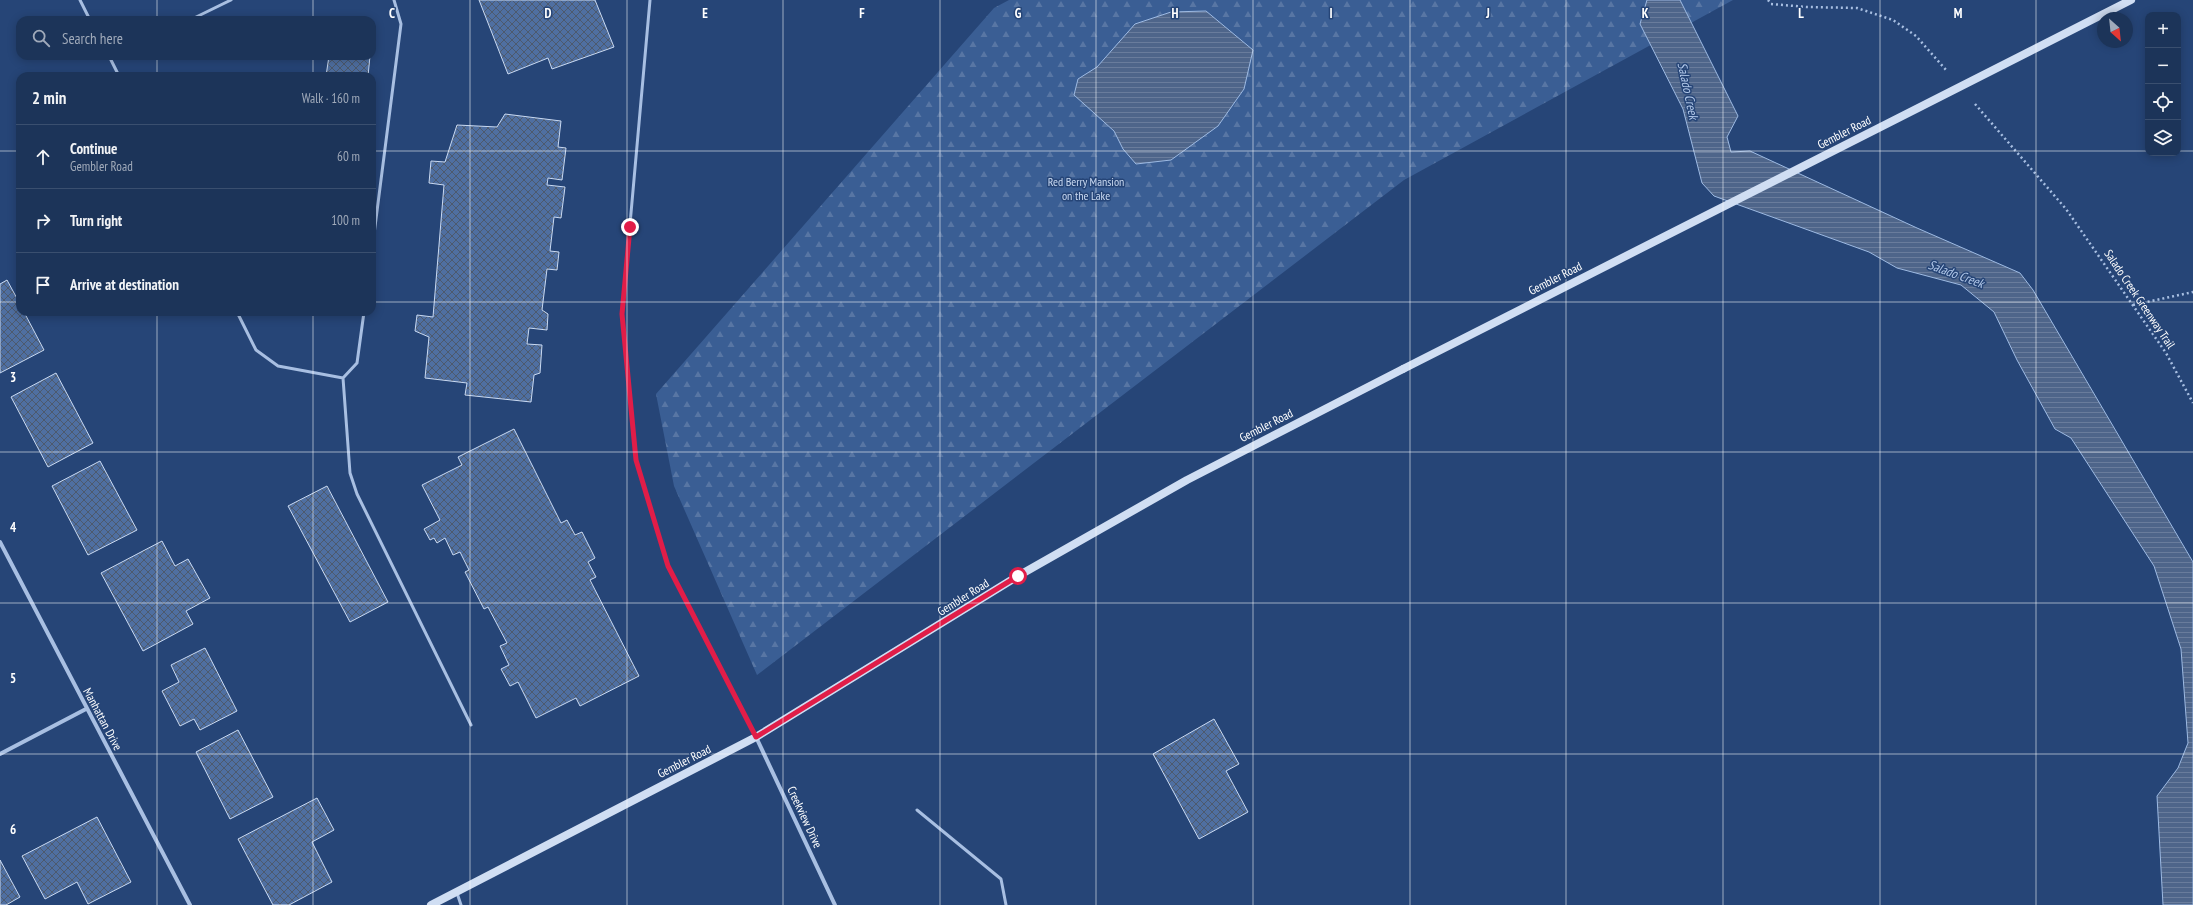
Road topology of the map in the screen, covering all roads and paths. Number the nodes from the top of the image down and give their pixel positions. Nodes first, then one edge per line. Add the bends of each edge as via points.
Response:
1 (80, 0) edge
2 (230, 0) edge
3 (394, 0) edge
4 (650, 0) edge
5 (1768, 0) edge
6 (2131, 0) edge
7 (1858, 8) dead end
8 (88, 16) edge
9 (198, 16) edge
10 (111, 60) edge
11 (117, 72) edge
12 (2066, 209) dead end
13 (376, 219) edge
14 (2193, 292) edge
15 (2133, 305) junction
16 (239, 316) edge
17 (363, 316) edge
18 (343, 378) junction
19 (2193, 403) edge
20 (0, 542) edge
21 (86, 709) junction
22 (471, 726) dead end
23 (756, 737) junction
24 (0, 754) edge
25 (917, 810) dead end
26 (457, 892) junction
27 (190, 905) edge
28 (431, 905) edge
29 (461, 905) edge
30 (835, 905) edge
31 (1006, 905) edge

1 - 8 lane
2 - 9 lane
3 - 13 lane via 401,24
4 - 23 lane via 622,314 636,460 668,566
5 - 7 path via 1771,4 1808,8
6 - 23 main road, Gembler Road, bridge via 1187,480 1018,576
10 - 11 lane
12 - 15 path, Salado Creek Greenway Trail
14 - 15 path
15 - 19 path, Salado Creek Greenway Trail via 2166,353
16 - 18 lane via 256,350 278,366
17 - 18 lane via 357,363
18 - 22 lane via 350,473 357,494
20 - 21 street, Manhattan Drive
21 - 24 street
21 - 27 street, Manhattan Drive
23 - 26 main road, Gembler Road
23 - 30 street, Creekview Drive
25 - 31 lane via 1001,880
26 - 28 main road, Gembler Road
26 - 29 lane

